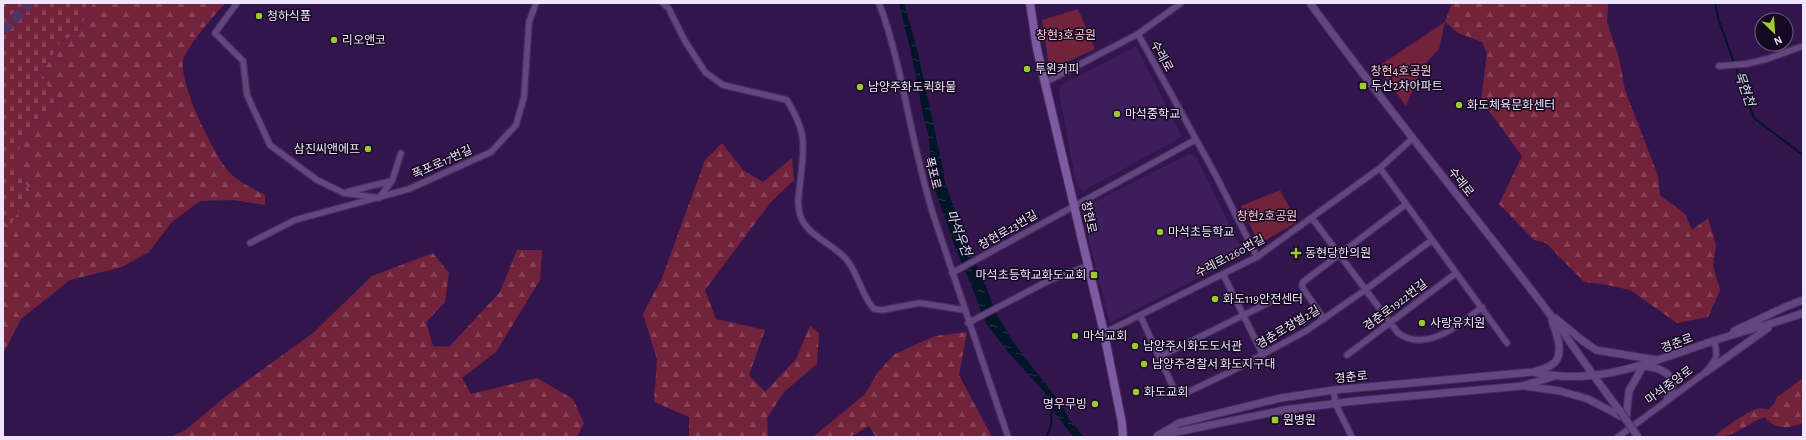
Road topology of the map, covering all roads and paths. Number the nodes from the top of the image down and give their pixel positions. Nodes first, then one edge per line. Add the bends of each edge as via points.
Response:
1 (237, 3) edge
2 (536, 3) edge
3 (663, 3) edge
4 (879, 3) edge
5 (1030, 3) edge
6 (1181, 3) edge
7 (1310, 3) edge
8 (1138, 34) junction
9 (1803, 46) edge
10 (1720, 66) dead end
11 (1046, 82) junction
12 (1413, 138) junction
13 (1196, 140) junction
14 (401, 153) dead end
15 (1380, 168) junction
16 (392, 181) junction
17 (344, 193) junction
18 (379, 198) junction
19 (1406, 204) junction
20 (1074, 206) junction
21 (1312, 218) junction
22 (1432, 240) junction
23 (250, 243) dead end
24 (1339, 254) junction
25 (1257, 257) junction
26 (1087, 266) junction
27 (1456, 272) junction
28 (952, 273) junction
29 (1223, 274) junction
30 (1365, 290) junction
31 (1803, 300) edge
32 (1270, 302) dead end
33 (1482, 307) junction
34 (964, 310) junction
35 (1803, 312) edge
36 (1550, 314) junction
37 (1140, 315) junction
38 (1243, 317) junction
39 (1324, 319) junction
40 (1390, 322) junction
41 (968, 323) junction
42 (1774, 324) junction
43 (1104, 333) junction
44 (1714, 341) junction
45 (1507, 343) dead end
46 (1263, 355) junction
47 (1347, 355) dead end
48 (1159, 357) junction
49 (1660, 361) junction
50 (1643, 366) junction
51 (1533, 372) junction
52 (1706, 372) junction
53 (1553, 376) junction
54 (1592, 376) junction
55 (1522, 386) junction
56 (1334, 390) junction
57 (1667, 400) junction
58 (1335, 403) junction
59 (1626, 419) junction
60 (1156, 436) edge
61 (1008, 437) edge
62 (1123, 437) edge
63 (1352, 437) edge
64 (1618, 437) edge
65 (1638, 437) edge

1 - 17 street via 214,33 243,61 247,95 270,145 317,180
2 - 18 street, 폭포로17번길 via 529,22 524,97 516,125 491,152 409,189
3 - 34 street via 669,9 705,72 723,85 787,100 799,119 804,138 797,200 800,216 811,231 846,258 874,309 882,310 920,303
4 - 28 street, 폭포로 via 889,26 924,183
5 - 11 main road, 창현로 via 1037,49
6 - 8 street, 수레로
7 - 12 street, 수레로 via 1359,71
8 - 11 street, 수레로
8 - 13 street, 수레로
9 - 10 street via 1767,59 1741,65
11 - 20 main road, 창현로
12 - 15 street, 수레로1260번길
12 - 36 street, 수레로
13 - 20 street, 창현로23번길
13 - 25 street, 수레로
14 - 16 street
15 - 19 street
15 - 21 street, 수레로1260번길
16 - 17 street
16 - 18 street
17 - 18 street
18 - 23 street, 폭포로17번길 via 295,220
19 - 22 street
19 - 24 street
20 - 26 main road, 창현로
20 - 28 street, 창현로23번길
21 - 24 street
21 - 25 street, 수레로1260번길
22 - 27 street
22 - 30 street, 경춘로창벌2길
24 - 30 street
24 - 39 street via 1303,282 1302,286
25 - 29 street, 수레로1260번길
26 - 41 street via 1048,281
26 - 43 main road, 창현로
27 - 33 street
27 - 40 street, 경춘로1922번길
28 - 34 street, 폭포로
29 - 37 street, 수레로1260번길
29 - 38 street
30 - 39 street, 경춘로창벌2길
30 - 40 street
31 - 44 street, 경춘로
32 - 38 street
33 - 40 street via 1449,330 1423,340 1404,337
33 - 45 street
34 - 41 street, 폭포로
35 - 42 street, 경춘로
36 - 49 street via 1596,350
36 - 51 street via 1559,352 1556,361
36 - 54 street, 수레로
37 - 43 street, 수레로1260번길
37 - 48 street, 경춘로창벌2길
38 - 46 street
38 - 48 street
39 - 46 street, 경춘로창벌2길
40 - 47 street, 경춘로1922번길
41 - 61 street, 폭포로
42 - 44 street, 경춘로
42 - 52 street
43 - 62 main road, 창현로
44 - 49 street, 경춘로
44 - 52 street, 마석중앙로 via 1717,353 1715,361
46 - 48 street, 경춘로창벌2길 via 1201,387 1182,393 1174,389
49 - 50 street, 경춘로
50 - 54 street, 경춘로
50 - 57 street via 1666,373 1672,382
50 - 59 street via 1629,391
51 - 53 street, 경춘로
51 - 56 street, 경춘로
52 - 57 street, 마석중앙로
53 - 54 street, 경춘로
53 - 55 street, 경춘로
54 - 59 street, 수레로, bridge
55 - 58 street, 경춘로
55 - 59 street via 1576,395
56 - 58 street
56 - 60 street, 경춘로 via 1281,398 1212,414 1179,423
57 - 64 street, 마석중앙로
58 - 60 street, 경춘로 via 1243,417
58 - 63 street
59 - 65 street, 수레로, bridge

